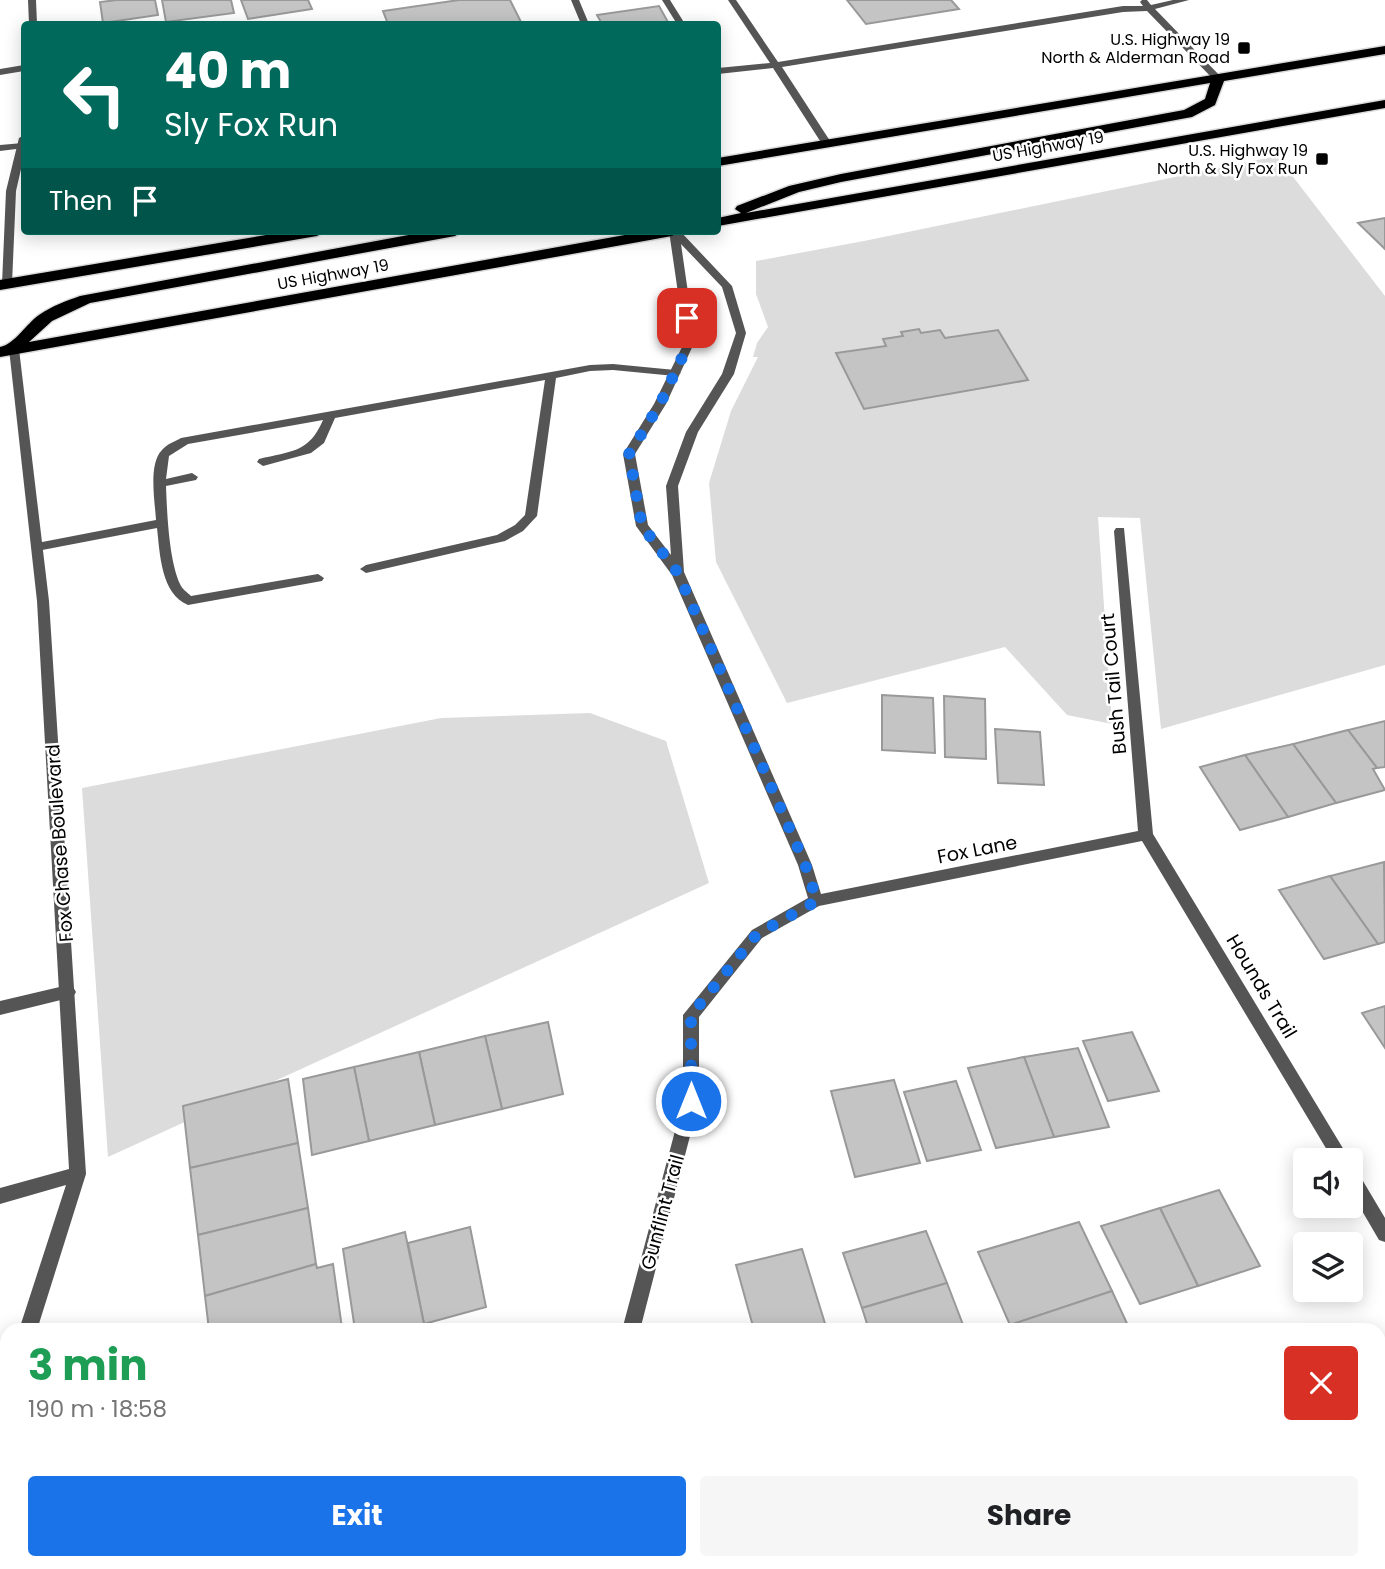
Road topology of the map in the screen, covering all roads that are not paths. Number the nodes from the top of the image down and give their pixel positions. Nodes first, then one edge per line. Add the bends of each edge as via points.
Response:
1 (32, 0) edge
2 (575, 0) edge
3 (666, 0) edge
4 (732, 0) edge
5 (1141, 0) edge
6 (1185, 0) edge
7 (1149, 8) junction
8 (33, 21) edge
9 (584, 21) edge
10 (679, 21) edge
11 (1385, 50) edge
12 (776, 65) junction
13 (21, 68) edge
14 (721, 71) edge
15 (0, 72) edge
16 (1218, 79) junction
17 (1385, 104) edge
18 (21, 143) edge
19 (827, 144) junction
20 (0, 148) edge
21 (21, 153) edge
22 (721, 162) edge
23 (721, 220) edge
24 (721, 220) edge
25 (294, 235) edge
26 (433, 235) edge
27 (651, 235) edge
28 (674, 235) edge
29 (677, 235) edge
30 (2, 287) edge
31 (7, 351) edge
32 (675, 373) junction
33 (551, 375) junction
34 (331, 414) junction
35 (263, 462) dead end
36 (192, 477) dead end
37 (159, 484) junction
38 (164, 523) junction
39 (1120, 531) dead end
40 (37, 547) junction
41 (366, 569) dead end
42 (678, 573) junction
43 (318, 578) dead end
44 (1146, 835) junction
45 (817, 901) junction
46 (68, 992) junction
47 (0, 1008) edge
48 (1335, 1148) edge
49 (78, 1174) junction
50 (0, 1196) edge
51 (1363, 1196) edge
52 (1385, 1234) edge
53 (30, 1323) edge
54 (633, 1323) edge

1 - 8 street
2 - 9 street
3 - 10 street
4 - 12 street
5 - 7 street
6 - 7 street
7 - 12 street
7 - 16 street
11 - 16 highway, US Highway 19
12 - 14 street
12 - 19 street
13 - 15 street
16 - 19 highway, US Highway 19
16 - 23 highway via 1213,98 1187,114 841,178 794,189
17 - 24 highway, US Highway 19
18 - 20 street
19 - 22 highway, US Highway 19
21 - 30 street via 11,191
25 - 30 highway
26 - 31 highway via 86,299 51,312
27 - 31 highway, US Highway 19
28 - 32 street via 690,341
29 - 42 street via 727,286 741,333 728,374 692,432 672,486
31 - 40 street, Fox Chase Boulevard
32 - 33 street via 613,367
32 - 42 street via 629,454 642,526
33 - 34 street
33 - 41 street via 531,516 501,538
34 - 35 street via 320,440 307,450
34 - 37 street via 185,441 163,455
36 - 37 street
37 - 38 street
38 - 40 street
38 - 43 street via 174,587 188,601
39 - 44 street, Bush Tail Court
40 - 46 street, Fox Chase Boulevard
42 - 45 street
44 - 45 street, Fox Lane
44 - 48 street, Hounds Trail
45 - 54 street, Gunflint Trail via 757,934 691,1015 691,1101
46 - 47 street
46 - 49 street, Fox Chase Boulevard
49 - 50 street
49 - 53 street, Fox Chase Boulevard
51 - 52 street

